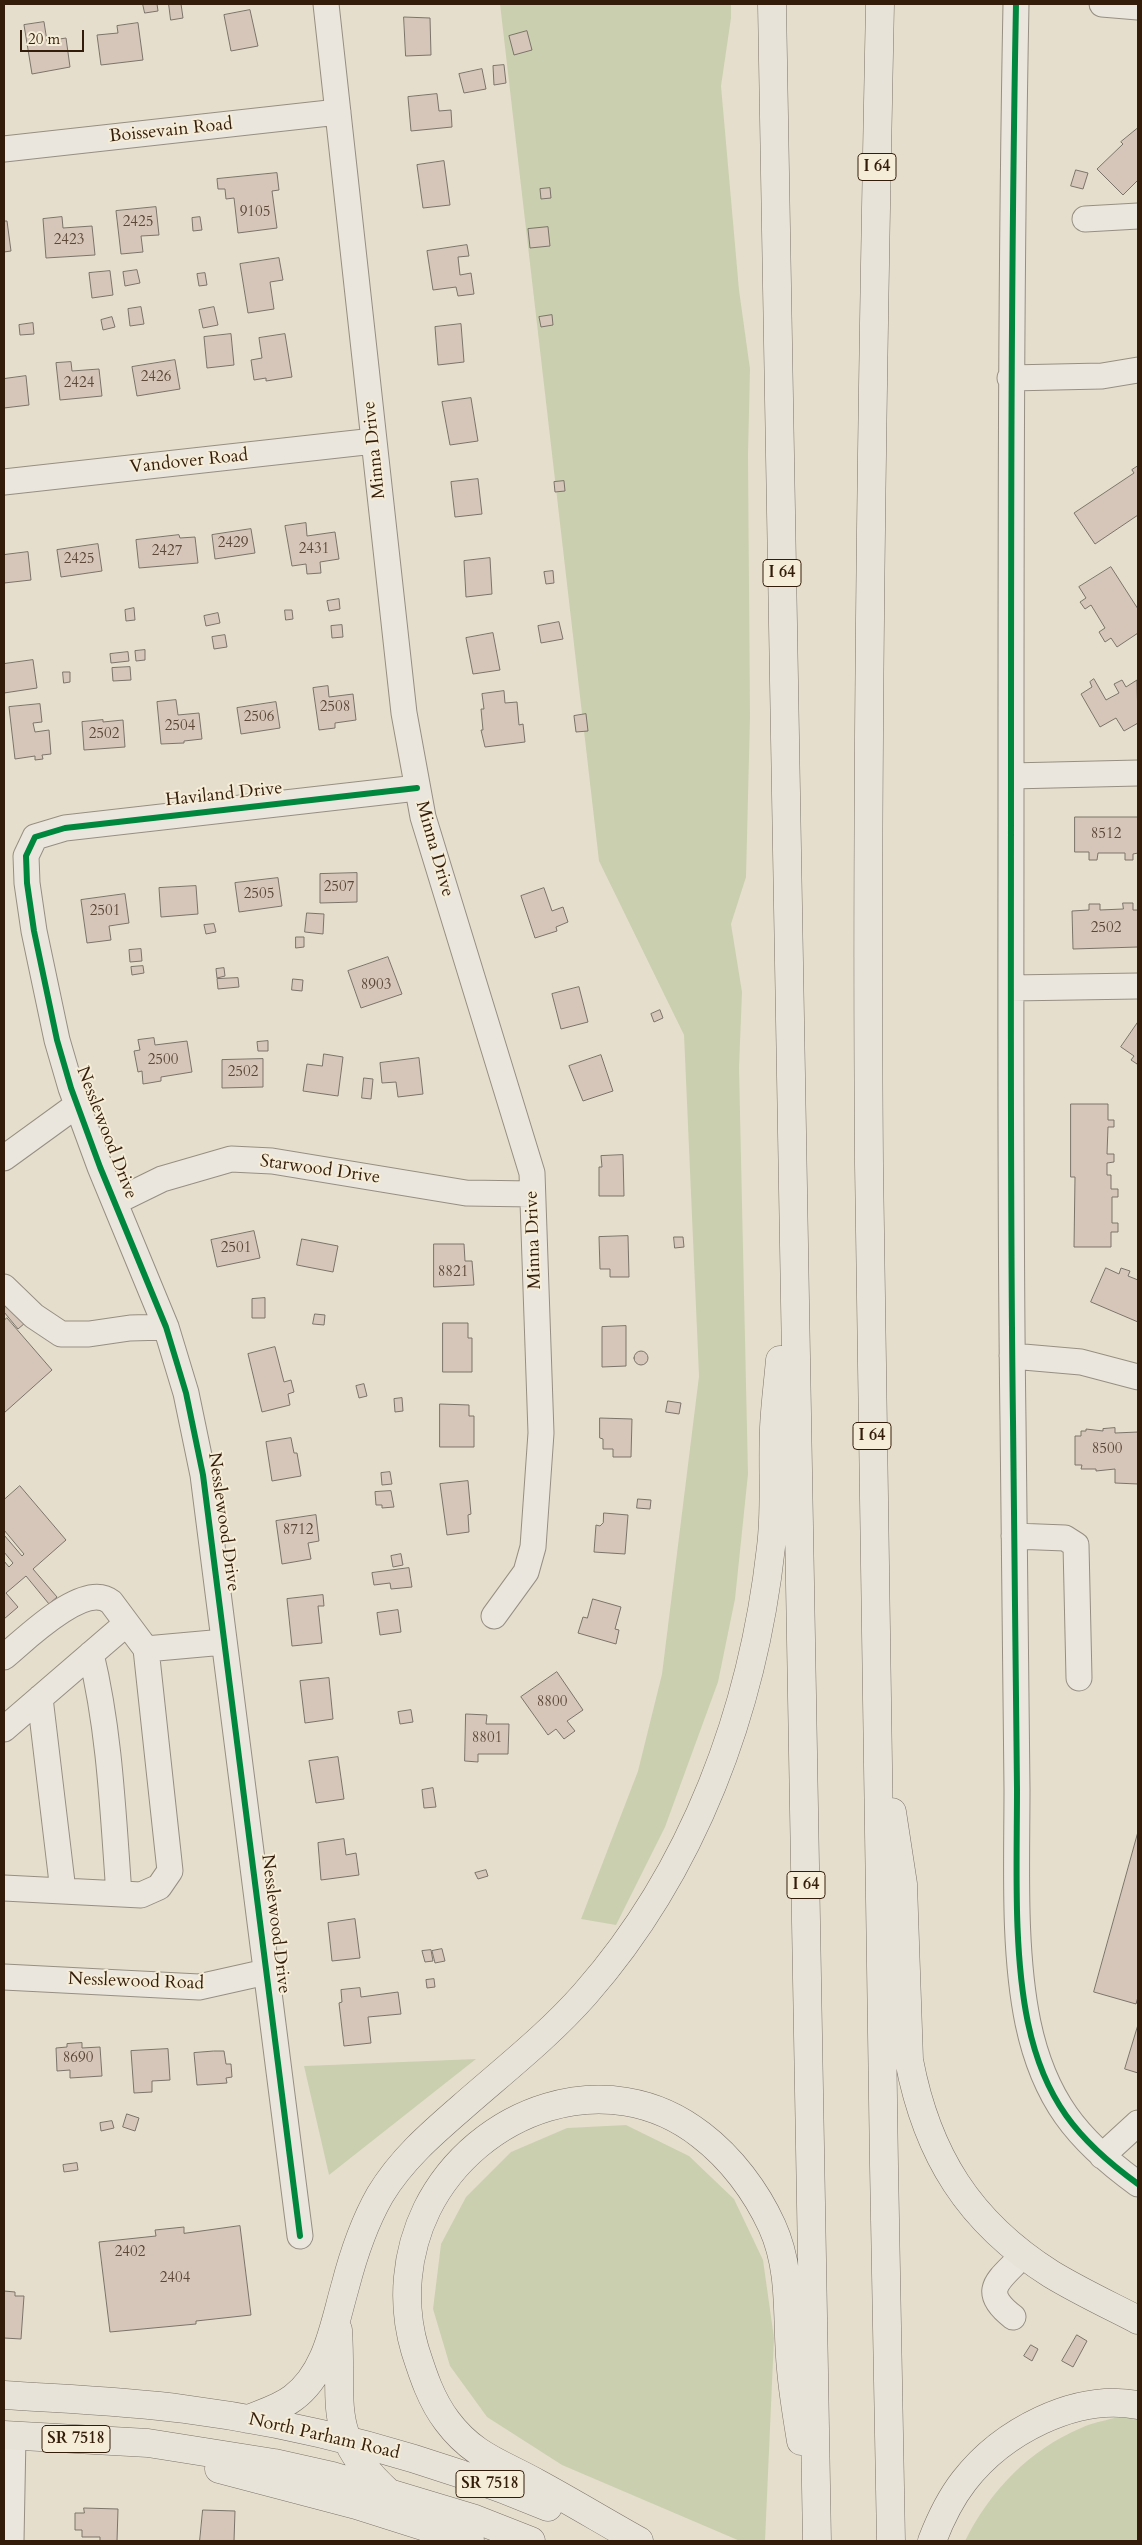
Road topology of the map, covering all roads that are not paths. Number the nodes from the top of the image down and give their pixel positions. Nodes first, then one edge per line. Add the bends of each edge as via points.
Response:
1 (326, 4) edge
2 (772, 4) edge
3 (880, 4) edge
4 (1016, 4) edge
5 (1102, 4) edge
6 (1138, 7) edge
7 (338, 112) junction
8 (4, 149) edge
9 (1138, 216) edge
10 (1085, 219) dead end
11 (1138, 370) edge
12 (1010, 378) junction
13 (374, 441) junction
14 (4, 482) edge
15 (1138, 773) edge
16 (1011, 776) junction
17 (417, 788) junction
18 (35, 837) joint
19 (1138, 986) edge
20 (1011, 988) junction
21 (77, 1105) junction
22 (4, 1158) edge
23 (532, 1194) junction
24 (115, 1202) junction
25 (793, 1229) junction
26 (4, 1286) edge
27 (166, 1327) junction
28 (1012, 1356) junction
29 (1138, 1376) edge
30 (1014, 1536) junction
31 (494, 1616) dead end
32 (126, 1624) junction
33 (224, 1642) junction
34 (146, 1649) junction
35 (91, 1654) junction
36 (4, 1657) edge
37 (1079, 1678) dead end
38 (876, 1696) junction
39 (40, 1698) junction
40 (4, 1729) edge
41 (4, 1888) edge
42 (63, 1891) junction
43 (119, 1894) junction
44 (266, 1972) junction
45 (4, 1977) edge
46 (1138, 2123) edge
47 (1102, 2156) junction
48 (1138, 2184) edge
49 (300, 2236) dead end
50 (1023, 2255) junction
51 (338, 2316) junction
52 (1012, 2317) dead end
53 (1138, 2320) edge
54 (4, 2395) edge
55 (1138, 2405) edge
56 (248, 2419) junction
57 (9, 2435) edge
58 (346, 2440) junction
59 (148, 2443) junction
60 (393, 2496) junction
61 (8, 2500) edge
62 (11, 2541) edge
63 (470, 2541) edge
64 (531, 2541) edge
65 (630, 2541) edge
66 (639, 2541) edge
67 (816, 2541) edge
68 (891, 2541) edge
69 (932, 2541) edge

1 - 7 street, Minna Drive
2 - 25 highway, I 64
3 - 38 highway, I 64 via 873,320 869,832 869,1157
4 - 12 street
5 - 6 street
7 - 8 street, Boissevain Road
7 - 13 street, Minna Drive
9 - 10 street
11 - 12 street via 1102,376
12 - 16 street
13 - 14 street, Vandover Road
13 - 17 street, Minna Drive via 404,713
15 - 16 street
16 - 20 street
17 - 18 street, Haviland Drive via 65,828
17 - 23 street, Minna Drive via 423,817 523,1141 532,1173
18 - 21 street, Nesslewood Drive via 26,856 34,932 57,1040
19 - 20 street
20 - 28 street
21 - 22 street
21 - 24 street, Nesslewood Drive
23 - 24 street, Starwood Drive via 466,1194 272,1161 231,1159 162,1179
23 - 31 street, Minna Drive via 541,1433 533,1547 526,1572
24 - 27 street, Nesslewood Drive
25 - 51 highway via 774,1429 772,1542 767,1578 743,1695 708,1795 674,1869 616,1958 558,2023 426,2138 403,2162 366,2222
25 - 67 highway, I 64
26 - 27 street via 34,1316 61,1334
27 - 33 street, Nesslewood Drive via 186,1393 203,1475
28 - 29 street via 1081,1362
28 - 30 street
30 - 37 street via 1065,1538 1076,1545
30 - 47 street via 1017,1854 1022,1982 1028,2021 1043,2072 1065,2116 1081,2137
32 - 34 street
32 - 35 street
32 - 36 street via 104,1596 91,1595 52,1617
33 - 34 street
33 - 44 street, Nesslewood Drive
34 - 43 street via 170,1872 159,1887 141,1895
35 - 39 street
35 - 43 street via 99,1686 111,1784
38 - 50 highway via 902,1884 906,2031 914,2088 934,2144 956,2184 992,2229
38 - 68 highway, I 64
39 - 40 street
39 - 42 street
41 - 42 street
42 - 43 street
44 - 45 street, Nesslewood Road via 199,1987
44 - 49 street, Nesslewood Drive
46 - 47 street
47 - 48 street
50 - 52 street via 997,2284 994,2292 995,2300
50 - 53 highway via 1053,2275
51 - 56 highway via 320,2366 304,2389 280,2406
51 - 58 highway via 340,2413
54 - 56 highway, North Parham Road / SR 7518 via 148,2405
55 - 69 highway via 1074,2409 1045,2419 1006,2440 964,2481 948,2504
56 - 58 highway, North Parham Road / SR 7518
57 - 59 highway, North Parham Road / SR 7518
57 - 61 street
58 - 60 highway via 362,2466
58 - 65 highway, North Parham Road / SR 7518 via 448,2469
59 - 60 highway, North Parham Road / SR 7518 via 289,2466
59 - 63 highway via 228,2473 356,2505
60 - 64 highway, North Parham Road / SR 7518 via 475,2519
61 - 62 street
66 - 67 highway via 535,2481 496,2464 467,2442 446,2420 433,2398 410,2334 407,2300 413,2246 421,2222 443,2182 473,2147 500,2126 556,2104 580,2100 637,2105 696,2131 726,2157 761,2206 781,2250 786,2277 791,2368

